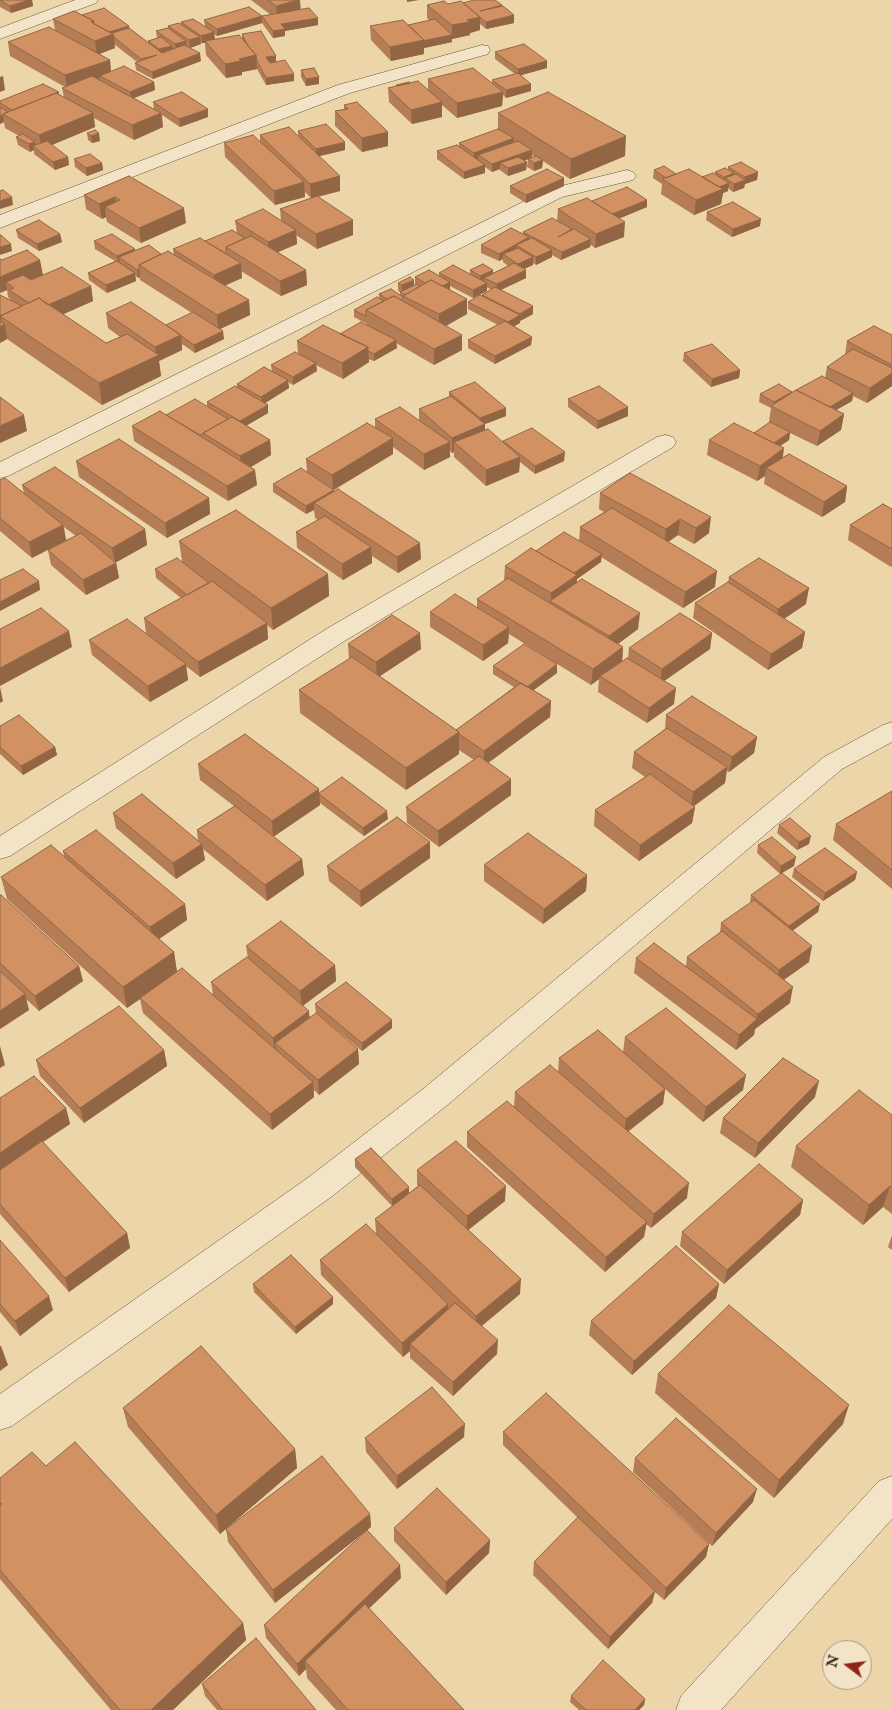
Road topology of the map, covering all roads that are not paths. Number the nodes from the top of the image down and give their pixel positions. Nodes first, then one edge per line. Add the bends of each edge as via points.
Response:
1 (90, 0) edge
2 (0, 34) edge
3 (482, 50) dead end
4 (627, 176) dead end
5 (0, 222) edge
6 (665, 442) dead end
7 (0, 471) edge
8 (892, 731) edge
9 (0, 849) edge
10 (0, 1414) edge
11 (892, 1493) edge
12 (695, 1710) edge

1 - 2 street
3 - 5 street via 344,89
4 - 7 street via 556,193
6 - 9 street via 337,634
8 - 10 street via 833,763 434,1098 320,1188
11 - 12 street

